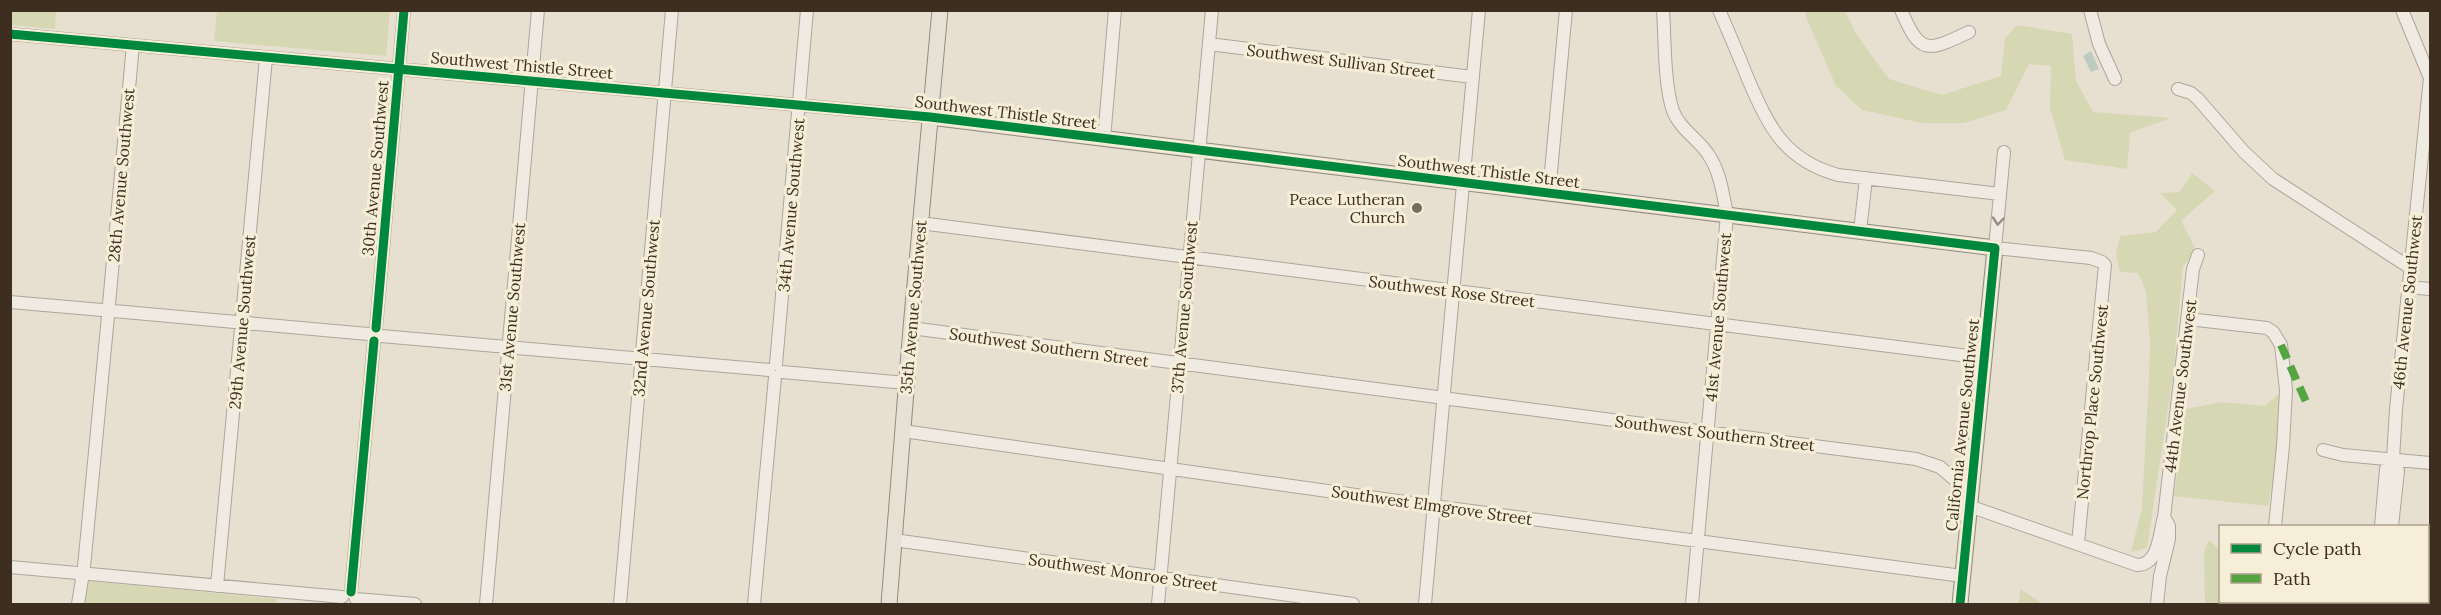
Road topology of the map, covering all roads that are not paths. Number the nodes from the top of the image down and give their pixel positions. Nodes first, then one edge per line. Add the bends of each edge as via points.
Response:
1 (404, 10) edge
2 (538, 10) edge
3 (672, 10) edge
4 (807, 10) edge
5 (940, 10) edge
6 (1115, 10) edge
7 (1212, 10) edge
8 (1479, 10) edge
9 (1566, 10) edge
10 (1663, 10) edge
11 (1719, 10) edge
12 (1901, 10) edge
13 (2090, 10) edge
14 (2402, 10) edge
15 (1969, 32) dead end
16 (10, 34) edge
17 (1209, 44) junction
18 (133, 45) junction
19 (266, 58) junction
20 (399, 69) junction
21 (1472, 77) junction
22 (2430, 78) edge
23 (2115, 79) dead end
24 (532, 81) junction
25 (2178, 89) dead end
26 (665, 93) junction
27 (800, 105) junction
28 (930, 117) junction
29 (1104, 139) junction
30 (1198, 151) junction
31 (2004, 152) dead end
32 (1866, 178) junction
33 (1464, 183) junction
34 (1549, 193) junction
35 (2000, 194) junction
36 (1727, 215) junction
37 (920, 223) junction
38 (1860, 231) junction
39 (1995, 248) junction
40 (2198, 255) dead end
41 (1188, 257) junction
42 (2103, 262) joint
43 (2409, 267) junction
44 (2408, 287) junction
45 (2430, 289) edge
46 (1454, 291) junction
47 (10, 302) edge
48 (108, 310) junction
49 (2188, 318) junction
50 (241, 323) junction
51 (1718, 325) junction
52 (911, 328) junction
53 (375, 335) junction
54 (508, 346) junction
55 (642, 358) junction
56 (1984, 358) junction
57 (1179, 365) junction
58 (776, 371) junction
59 (906, 383) junction
60 (1444, 398) junction
61 (903, 431) junction
62 (1708, 432) junction
63 (2323, 450) dead end
64 (2393, 459) junction
65 (2430, 463) edge
66 (1169, 469) junction
67 (1970, 500) junction
68 (1434, 506) junction
69 (2164, 517) junction
70 (2275, 525) edge
71 (2381, 525) edge
72 (2392, 525) edge
73 (894, 540) junction
74 (1698, 541) junction
75 (2078, 543) junction
76 (2144, 565) joint
77 (10, 567) edge
78 (83, 573) junction
79 (1962, 576) junction
80 (1160, 578) junction
81 (217, 586) junction
82 (349, 599) edge
83 (78, 604) edge
84 (415, 604) edge
85 (486, 604) edge
86 (620, 604) edge
87 (754, 604) edge
88 (889, 604) edge
89 (1158, 604) edge
90 (1353, 604) edge
91 (1425, 604) edge
92 (1692, 604) edge
93 (1960, 604) edge
94 (2157, 604) edge

1 - 20 street, 30th Avenue Southwest
2 - 24 street, 31st Avenue Southwest
3 - 26 street, 32nd Avenue Southwest
4 - 27 street, 34th Avenue Southwest
5 - 28 main road, 35th Avenue Southwest
6 - 29 street
7 - 17 street, 37th Avenue Southwest
8 - 21 street
9 - 34 street
10 - 36 street, 41st Avenue Southwest via 1669,94 1674,112 1713,161
11 - 32 street via 1775,134 1810,165 1839,175
12 - 15 street via 1912,36 1923,44 1941,44
13 - 23 street via 2099,44
14 - 22 street
16 - 18 street, Southwest Thistle Street
17 - 21 street, Southwest Sullivan Street
17 - 30 street, 37th Avenue Southwest
18 - 19 street, Southwest Thistle Street
18 - 48 street, 28th Avenue Southwest
19 - 20 street, Southwest Thistle Street
19 - 50 street, 29th Avenue Southwest
20 - 24 street, Southwest Thistle Street
20 - 53 street, 30th Avenue Southwest
21 - 33 street
22 - 43 street, 46th Avenue Southwest
24 - 26 street, Southwest Thistle Street
24 - 54 street, 31st Avenue Southwest
25 - 43 street via 2198,99 2273,179
26 - 27 street, Southwest Thistle Street
26 - 55 street, 32nd Avenue Southwest
27 - 28 street, Southwest Thistle Street
27 - 58 street, 34th Avenue Southwest
28 - 29 main road, Southwest Thistle Street
28 - 37 main road, 35th Avenue Southwest
29 - 30 main road, Southwest Thistle Street
30 - 33 main road, Southwest Thistle Street
30 - 41 street, 37th Avenue Southwest
31 - 35 street, California Avenue Southwest
32 - 35 street
32 - 38 street
33 - 34 main road, Southwest Thistle Street
33 - 46 street
34 - 36 main road, Southwest Thistle Street
35 -> 39 street, California Avenue Southwest
36 - 38 main road, Southwest Thistle Street
36 - 51 street, 41st Avenue Southwest
37 - 41 street, Southwest Rose Street
37 - 52 main road, 35th Avenue Southwest
38 - 39 main road, Southwest Thistle Street
39 - 42 street, Southwest Thistle Street
39 - 56 main road, California Avenue Southwest
40 - 49 street, 44th Avenue Southwest
41 - 46 street, Southwest Rose Street
41 - 57 street, 37th Avenue Southwest
42 - 75 street, Northrop Place Southwest
43 - 44 street, 46th Avenue Southwest
44 - 45 street
44 - 64 street, 46th Avenue Southwest
46 - 51 street, Southwest Rose Street
46 - 60 street
47 - 48 street
48 - 50 street
48 - 78 street, 28th Avenue Southwest
49 - 69 street, 44th Avenue Southwest
49 - 70 street via 2267,328 2282,345 2286,414
50 - 53 street
50 - 81 street, 29th Avenue Southwest
51 - 56 street, Southwest Rose Street
51 - 62 street, 41st Avenue Southwest
52 - 57 street, Southwest Southern Street
52 - 59 main road, 35th Avenue Southwest
53 - 54 street
53 - 82 street, 30th Avenue Southwest
54 - 55 street
54 - 85 street, 31st Avenue Southwest
55 - 58 street
55 - 86 street, 32nd Avenue Southwest
56 - 67 main road, California Avenue Southwest
57 - 60 street, Southwest Southern Street
57 - 66 street, 37th Avenue Southwest
58 - 59 street
58 - 87 street, 34th Avenue Southwest
59 - 61 main road, 35th Avenue Southwest
60 - 62 street, Southwest Southern Street
60 - 68 street
61 - 66 street, Southwest Elmgrove Street
61 - 73 main road, 35th Avenue Southwest
62 - 67 street, Southwest Southern Street via 1916,459 1940,467
62 - 74 street, 41st Avenue Southwest
63 - 64 street
64 - 65 street
64 - 71 street via 2386,469
64 - 72 street, 46th Avenue Southwest via 2398,471
66 - 68 street, Southwest Elmgrove Street
66 - 80 street, 37th Avenue Southwest
67 - 75 street, Southwest Southern Street
67 - 79 main road, California Avenue Southwest
68 - 74 street, Southwest Elmgrove Street
68 - 91 street
69 - 76 street, 44th Avenue Southwest via 2152,559
69 - 94 street, 44th Avenue Southwest via 2169,539
73 - 80 street, Southwest Monroe Street
73 - 88 main road, 35th Avenue Southwest
74 - 79 street, Southwest Elmgrove Street
74 - 92 street, 41st Avenue Southwest
75 - 76 street, Southwest Southern Street
77 - 78 street
78 - 81 street
78 - 83 street, 28th Avenue Southwest
79 - 93 main road, California Avenue Southwest
80 - 89 street, 37th Avenue Southwest
80 - 90 street, Southwest Monroe Street
81 - 82 street
82 - 84 street

